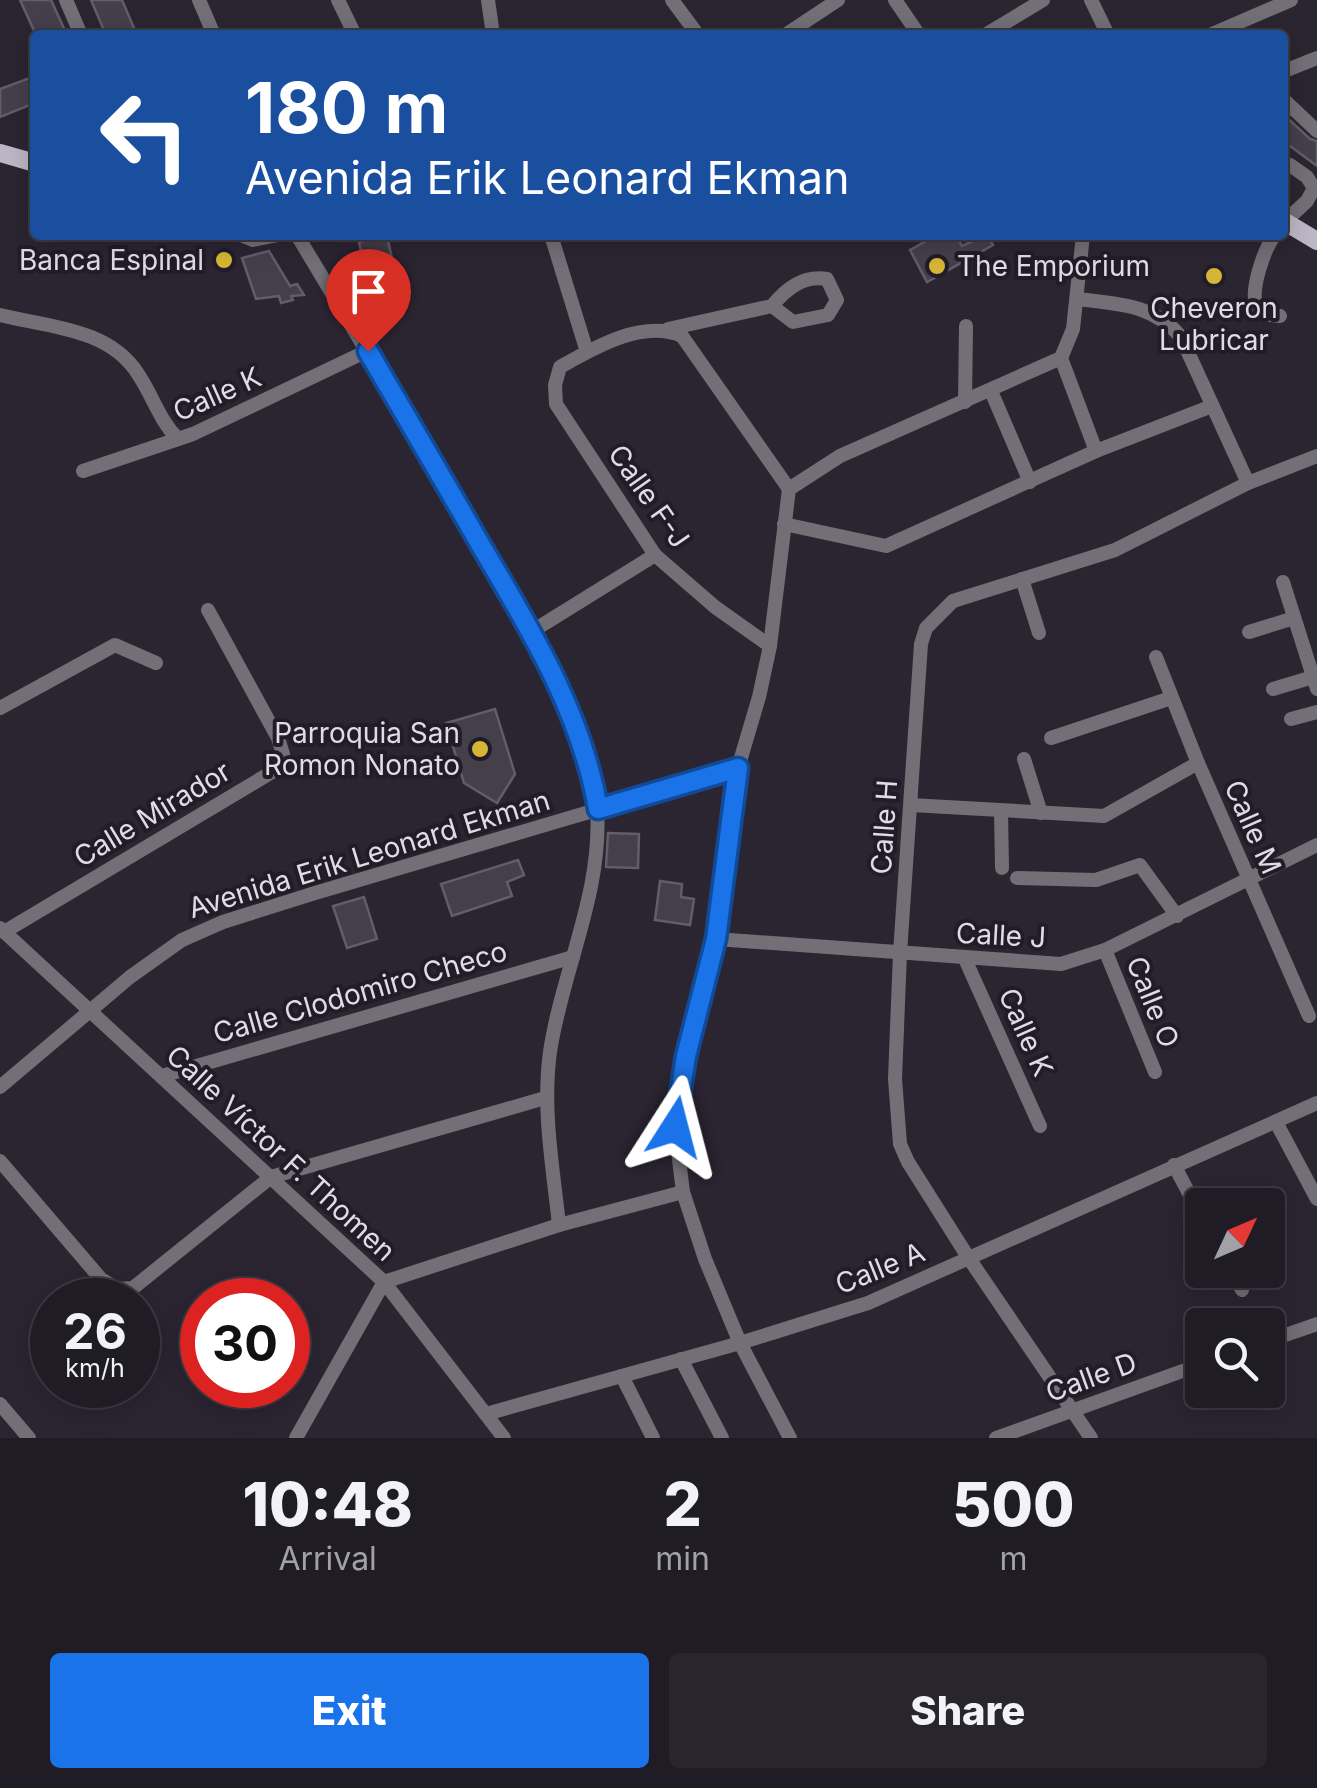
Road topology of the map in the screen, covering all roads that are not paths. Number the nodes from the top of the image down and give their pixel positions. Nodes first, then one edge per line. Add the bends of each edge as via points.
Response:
1 (66, 0) edge
2 (199, 0) edge
3 (338, 0) edge
4 (488, 0) edge
5 (672, 0) edge
6 (838, 0) edge
7 (895, 0) edge
8 (1043, 0) edge
9 (1091, 0) edge
10 (1290, 0) edge
11 (79, 30) edge
12 (212, 30) edge
13 (353, 30) edge
14 (492, 30) edge
15 (694, 30) edge
16 (793, 30) edge
17 (916, 30) edge
18 (992, 30) edge
19 (1106, 30) edge
20 (1221, 30) edge
21 (1317, 58) edge
22 (1288, 70) edge
23 (1288, 104) edge
24 (1317, 131) edge
25 (0, 153) edge
26 (30, 162) edge
27 (1288, 167) edge
28 (1288, 219) edge
29 (1288, 228) edge
30 (300, 240) edge
31 (553, 240) edge
32 (1083, 240) edge
33 (1270, 240) edge
34 (1317, 241) edge
35 (1077, 298) junction
36 (772, 306) dead end
37 (0, 315) edge
38 (1280, 316) dead end
39 (966, 326) dead end
40 (667, 330) junction
41 (368, 351) junction
42 (587, 352) junction
43 (1061, 358) junction
44 (991, 391) junction
45 (965, 402) junction
46 (1212, 406) junction
47 (178, 439) junction
48 (1096, 450) junction
49 (1317, 456) edge
50 (83, 471) dead end
51 (1030, 482) junction
52 (1248, 483) junction
53 (789, 489) junction
54 (784, 524) junction
55 (656, 555) junction
56 (1022, 579) junction
57 (1283, 582) dead end
58 (208, 610) dead end
59 (1294, 618) junction
60 (532, 632) junction
61 (1249, 632) dead end
62 (1039, 633) dead end
63 (770, 646) junction
64 (1156, 656) dead end
65 (156, 663) dead end
66 (1315, 683) edge
67 (1272, 689) dead end
68 (1171, 698) junction
69 (0, 707) edge
70 (1317, 712) edge
71 (1291, 720) dead end
72 (1051, 738) dead end
73 (1024, 759) dead end
74 (1198, 763) junction
75 (738, 768) junction
76 (911, 805) junction
77 (598, 809) junction
78 (1001, 810) junction
79 (1041, 813) junction
80 (1317, 845) edge
81 (1002, 868) dead end
82 (1017, 878) dead end
83 (1249, 880) junction
84 (1176, 916) junction
85 (2, 930) edge
86 (716, 939) junction
87 (1105, 950) junction
88 (900, 954) junction
89 (573, 956) junction
90 (966, 959) junction
91 (89, 1011) junction
92 (1310, 1016) dead end
93 (1155, 1072) dead end
94 (162, 1076) junction
95 (0, 1086) edge
96 (545, 1098) junction
97 (1317, 1103) edge
98 (1276, 1122) junction
99 (1040, 1126) dead end
100 (0, 1161) edge
101 (1174, 1165) junction
102 (270, 1177) junction
103 (1186, 1188) edge
104 (682, 1192) junction
105 (1317, 1198) edge
106 (559, 1225) junction
107 (968, 1257) junction
108 (384, 1282) junction
109 (1317, 1324) edge
110 (1285, 1335) edge
111 (740, 1343) junction
112 (681, 1359) junction
113 (1185, 1370) edge
114 (622, 1376) junction
115 (0, 1404) edge
116 (1073, 1410) junction
117 (486, 1414) junction
118 (28, 1438) edge
119 (296, 1438) edge
120 (504, 1438) edge
121 (654, 1438) edge
122 (722, 1438) edge
123 (790, 1438) edge
124 (996, 1438) edge
125 (1091, 1438) edge

1 - 11 street
2 - 12 street
3 - 13 street
4 - 14 street
5 - 15 street
6 - 16 street
7 - 17 street
8 - 18 street
9 - 19 street
10 - 20 street
21 - 22 street
23 - 24 street
25 - 26 main road
27 - 28 street via 1314,188
29 - 34 main road
30 - 41 street
31 - 42 street
32 - 35 street
33 - 38 street via 1257,307
35 - 43 street via 1074,329
35 - 46 street via 1136,306 1168,322
36 - 40 street
37 - 47 street via 101,338 139,375
39 - 45 street
40 - 42 street via 653,328
40 - 53 street via 682,336
41 - 47 street, Calle K
41 - 60 street
42 - 55 street, Calle F-J via 560,367 556,404
43 - 44 street
43 - 48 street
44 - 45 street
44 - 51 street
45 - 53 street via 840,456
46 - 48 street
46 - 52 street
47 - 50 street, Calle K
48 - 51 street
49 - 52 street, Calle H
51 - 54 street via 886,546
52 - 56 street, Calle H via 1115,550
53 - 54 street
54 - 63 street
55 - 60 street
55 - 63 street, Calle F-J
56 - 62 street
56 - 76 street, Calle H via 953,601 926,628
57 - 59 street
58 - 85 street, Calle Mirador via 278,738 283,754 272,772
59 - 61 street
59 - 66 street
60 - 77 street via 572,720
63 - 75 street
64 - 68 street, Calle M
65 - 69 street via 114,645
66 - 67 street
68 - 72 street
68 - 74 street, Calle M
70 - 71 street
73 - 79 street
74 - 79 street via 1104,816
74 - 83 street, Calle M
75 - 77 street, Avenida Erik Leonard Ekman
75 - 86 street
76 - 78 street
76 - 88 street, Calle H
77 - 89 street via 592,882
77 - 91 street, Avenida Erik Leonard Ekman via 223,922 182,940
78 - 79 street
78 - 81 street
80 - 83 street, Calle J
82 - 84 street via 1096,880 1140,865
83 - 84 street, Calle J
83 - 92 street, Calle M
84 - 87 street, Calle J
85 - 91 street, Calle Víctor F. Thomen
86 - 88 street, Calle J
86 - 104 street via 675,1127
87 - 90 street, Calle J via 1061,964
87 - 93 street, Calle O
88 - 90 street, Calle J
88 - 107 street, Calle H via 900,1144
89 - 94 street, Calle Clodomiro Checo
89 - 96 street
90 - 99 street, Calle K
91 - 94 street, Calle Víctor F. Thomen
91 - 95 street, Avenida Erik Leonard Ekman
94 - 102 street, Calle Víctor F. Thomen
96 - 102 street
96 - 106 street
97 - 98 street, Calle A
98 - 101 street, Calle A
98 - 105 street
100 - 102 street via 101,1279 117,1288 133,1288
101 - 103 street
101 - 107 street, Calle A
102 - 108 street, Calle Víctor F. Thomen
104 - 106 street
104 - 111 street
106 - 108 street
107 - 111 street, Calle A via 868,1303
107 - 116 street, Calle H
108 - 117 street, Calle Víctor F. Thomen
108 - 119 street
109 - 110 street
111 - 112 street, Calle A
111 - 123 street
112 - 114 street, Calle A
112 - 122 street
113 - 116 street, Calle D
114 - 117 street, Calle A
114 - 121 street
115 - 118 street
116 - 124 street, Calle D
116 - 125 street, Calle H
117 - 120 street, Calle Víctor F. Thomen

